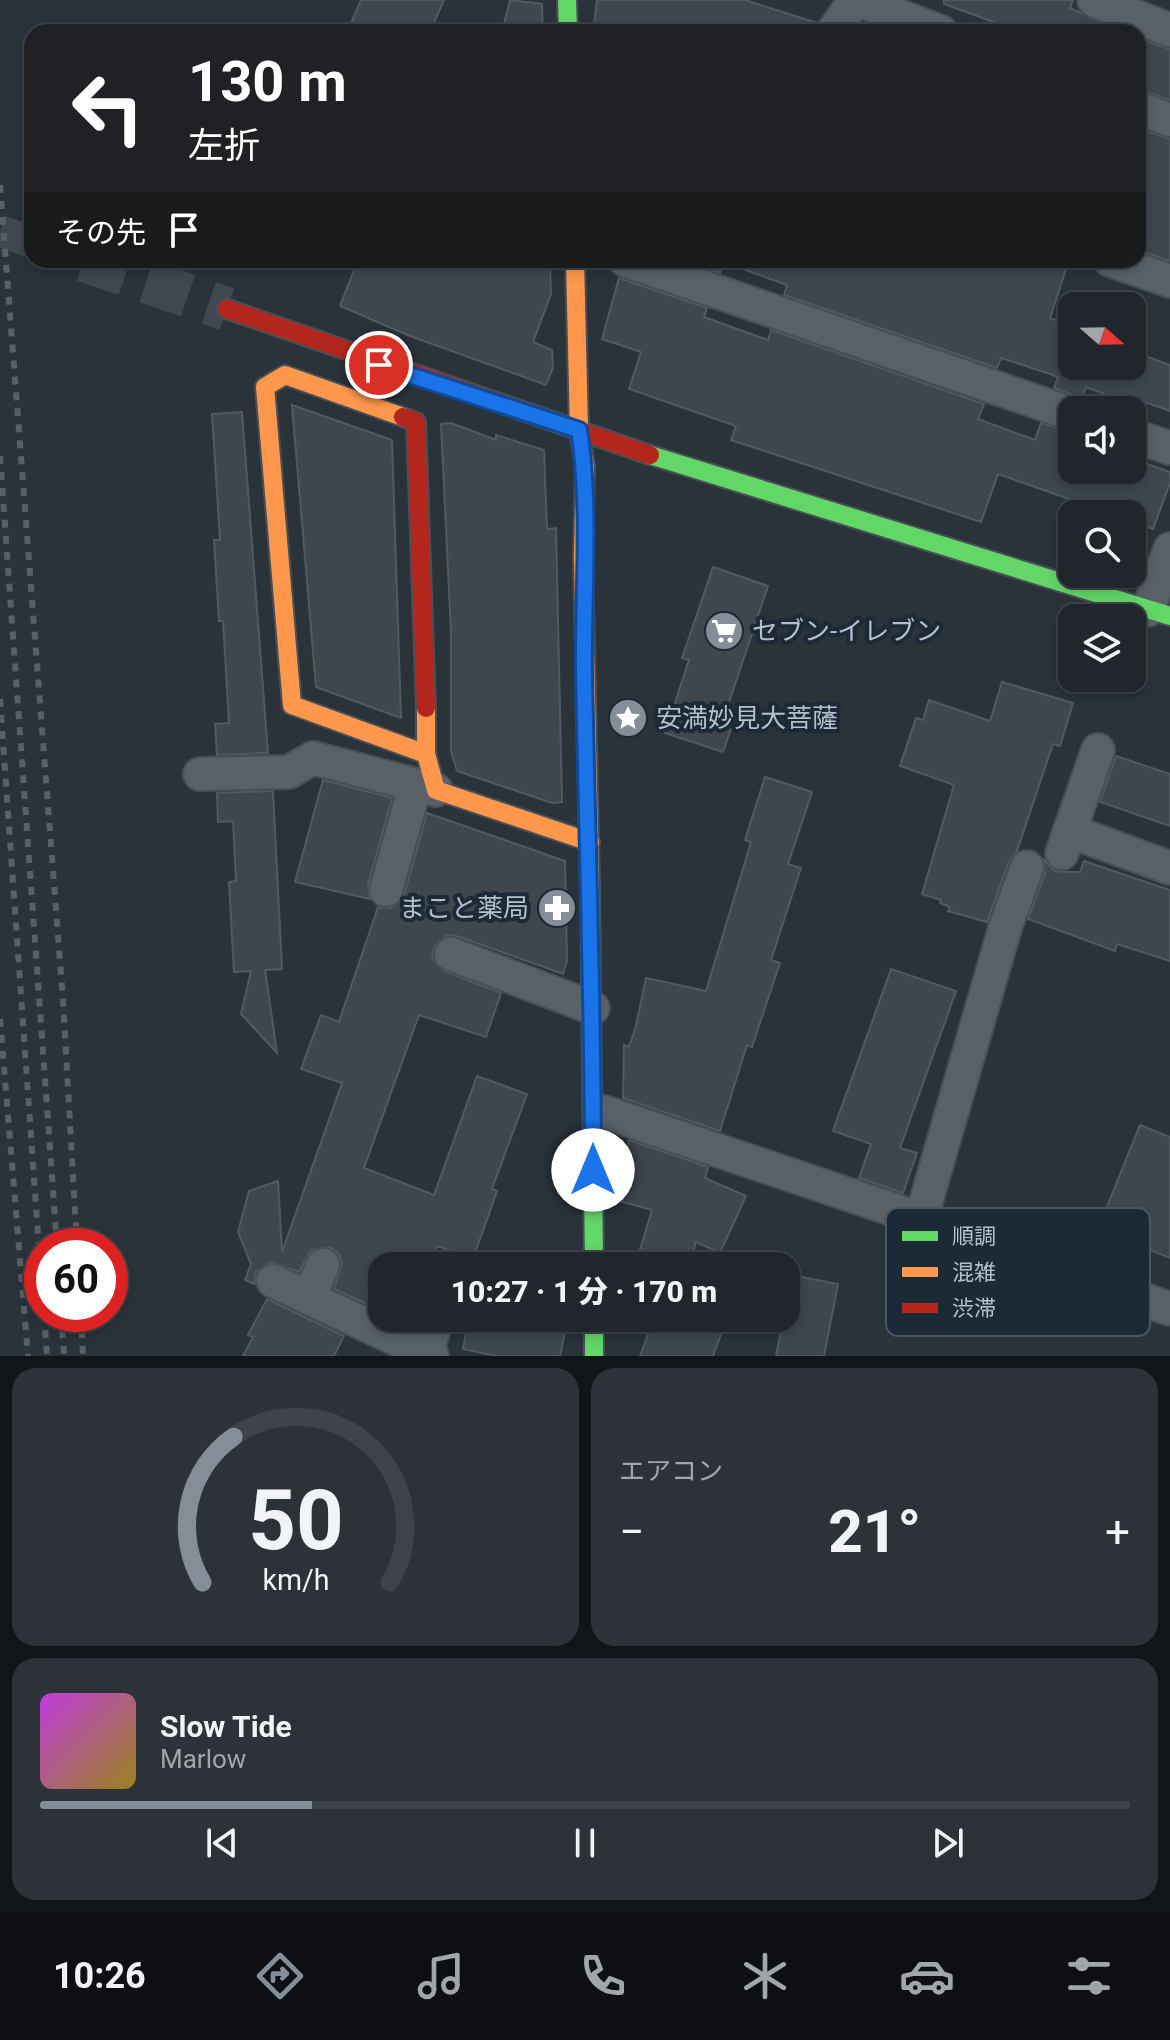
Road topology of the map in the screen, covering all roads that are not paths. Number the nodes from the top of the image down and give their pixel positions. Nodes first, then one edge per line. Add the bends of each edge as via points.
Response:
1 (567, 0) edge
2 (857, 0) edge
3 (1094, 0) edge
4 (568, 24) edge
5 (839, 24) edge
6 (920, 24) edge
7 (1170, 30) edge
8 (1146, 111) edge
9 (1170, 120) edge
10 (575, 268) edge
11 (648, 268) edge
12 (1133, 268) edge
13 (1170, 281) edge
14 (227, 309) tunnel mouth
15 (1058, 409) edge
16 (579, 430) junction
17 (1146, 440) edge
18 (1170, 448) edge
19 (1170, 549) edge
20 (1159, 613) edge
21 (1098, 750) dead end
22 (426, 754) junction
23 (200, 774) dead end
24 (426, 788) junction
25 (590, 842) junction
26 (1027, 867) dead end
27 (1170, 868) edge
28 (386, 890) dead end
29 (451, 954) dead end
30 (593, 1008) junction
31 (604, 1112) dead end
32 (888, 1208) edge
33 (924, 1208) edge
34 (594, 1252) edge
35 (323, 1265) dead end
36 (273, 1281) dead end
37 (309, 1298) junction
38 (1150, 1302) edge
39 (1170, 1309) edge
40 (428, 1332) edge
41 (594, 1332) edge
42 (416, 1352) edge
43 (594, 1356) edge

1 - 4 street
2 - 5 street
2 - 6 street
3 - 7 street
8 - 9 street
10 - 16 street
11 - 15 street
12 - 13 street
14 - 16 street
16 - 20 street
16 - 25 street via 585,467
17 - 18 street
19 - 20 street
21 - 27 street via 1066,842
22 - 22 street via 416,422 285,375 265,387 292,705
22 - 24 street
23 - 24 street via 289,772 313,758
24 - 25 street
24 - 28 street
25 - 30 street
26 - 33 street
29 - 30 street
30 - 34 street
31 - 32 street
35 - 37 street
36 - 37 street
37 - 42 street
38 - 39 street
40 - 42 street
41 - 43 street

